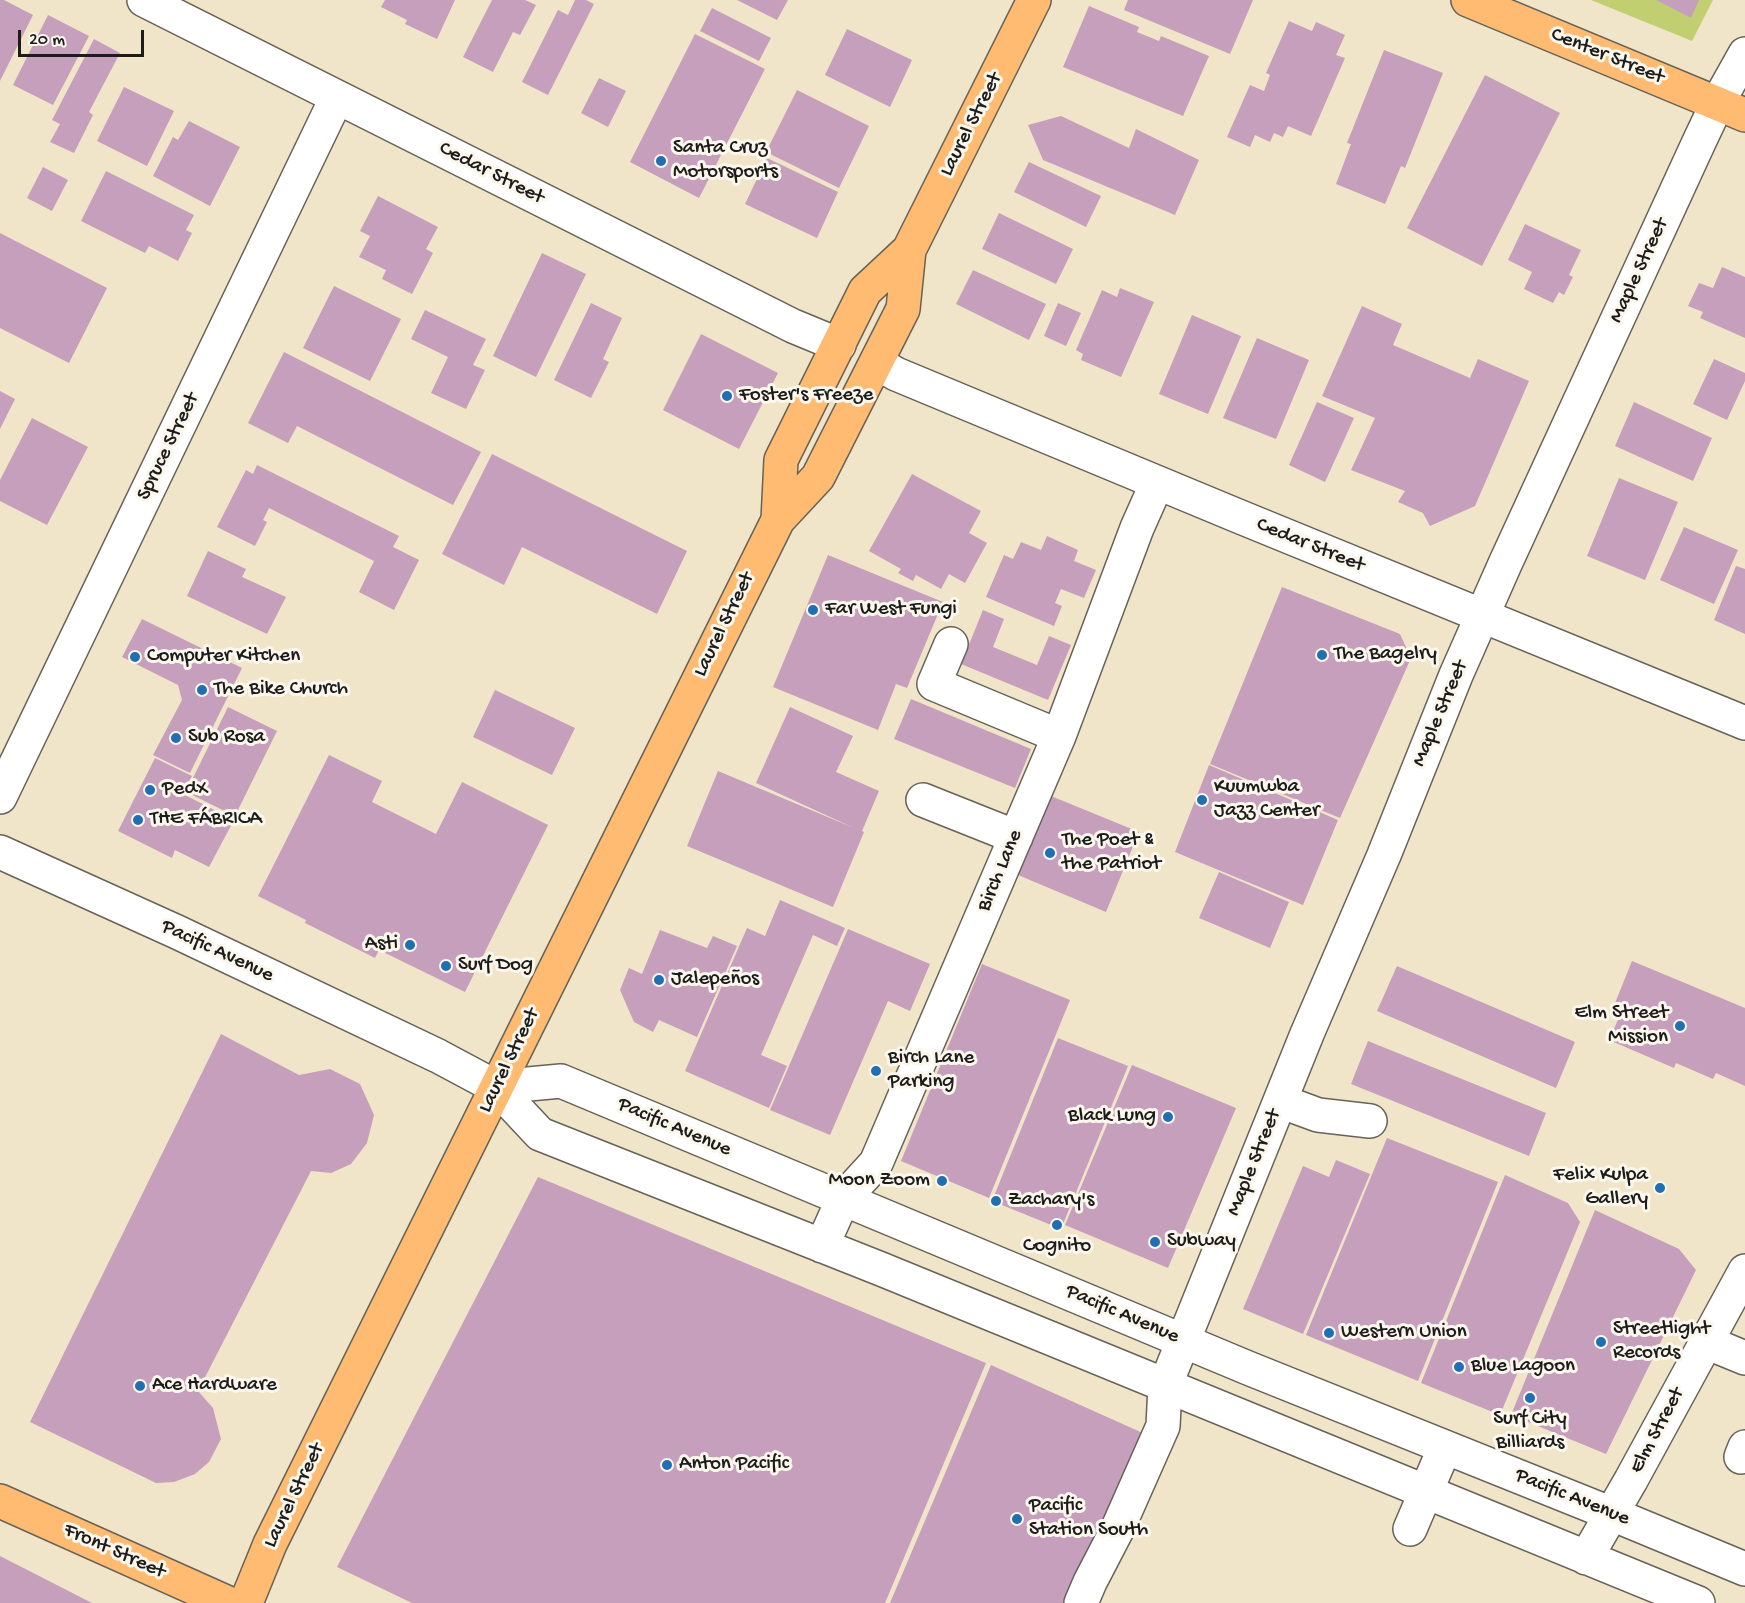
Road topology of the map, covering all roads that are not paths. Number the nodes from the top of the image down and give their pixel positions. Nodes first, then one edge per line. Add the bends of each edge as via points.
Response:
1 (144, 0) edge
2 (1034, 0) edge
3 (1468, 0) edge
4 (1745, 54) edge
5 (337, 97) junction
6 (1731, 109) edge
7 (909, 250) junction
8 (838, 345) junction
9 (877, 363) junction
10 (1157, 483) junction
11 (778, 520) junction
12 (1483, 616) junction
13 (951, 644) dead end
14 (1745, 723) edge
15 (1059, 736) junction
16 (0, 797) edge
17 (923, 800) dead end
18 (1016, 837) junction
19 (0, 852) edge
20 (496, 1087) junction
21 (1280, 1101) junction
22 (1370, 1121) dead end
23 (843, 1199) junction
24 (822, 1246) junction
25 (1745, 1271) edge
26 (1184, 1341) junction
27 (1706, 1342) junction
28 (1745, 1358) edge
29 (1165, 1386) junction
30 (1445, 1447) junction
31 (1426, 1493) junction
32 (0, 1501) edge
33 (1612, 1514) junction
34 (1410, 1529) dead end
35 (1586, 1558) junction
36 (1745, 1569) edge
37 (228, 1603) edge
38 (246, 1603) edge
39 (1081, 1603) edge
40 (1698, 1603) edge

1 - 5 street, Cedar Street
2 - 7 main road, Laurel Street
3 - 6 main road, Center Street
4 - 6 street, Maple Street
5 - 8 street, Cedar Street
5 - 16 street, Spruce Street
6 - 12 street, Maple Street via 1505,564
7 - 8 main road, Laurel Street via 865,291
7 - 9 main road, Laurel Street via 903,309
8 - 11 main road, Laurel Street via 781,460
9 - 10 street, Cedar Street
9 - 11 main road, Laurel Street via 818,477
10 - 12 street, Cedar Street
10 - 15 street, Birch Lane
11 - 20 main road, Laurel Street
12 - 14 street, Cedar Street
12 - 21 street, Maple Street
13 - 15 street via 934,684
15 - 18 street, Birch Lane
17 - 18 street
18 - 23 street, Birch Lane via 876,1163
19 - 20 street, Pacific Avenue via 177,932
20 - 23 street, Pacific Avenue via 561,1081
20 - 24 street, Pacific Avenue via 540,1134
20 - 38 main road, Laurel Street via 270,1544
21 - 22 street via 1318,1115
21 - 26 street, Maple Street
23 - 24 street, Birch Lane
23 - 26 street, Pacific Avenue
24 - 29 street, Pacific Avenue
25 - 27 street, Elm Street
26 - 29 street, Maple Street
26 - 30 street, Pacific Avenue
27 - 28 street
27 - 33 street, Elm Street
29 - 31 street, Pacific Avenue
29 - 39 street via 1163,1426
30 - 31 street
30 - 33 street, Pacific Avenue
31 - 34 street
31 - 35 street, Pacific Avenue
32 - 37 main road, Front Street
33 - 35 street, Elm Street
33 - 36 street, Pacific Avenue
35 - 40 street, Pacific Avenue

